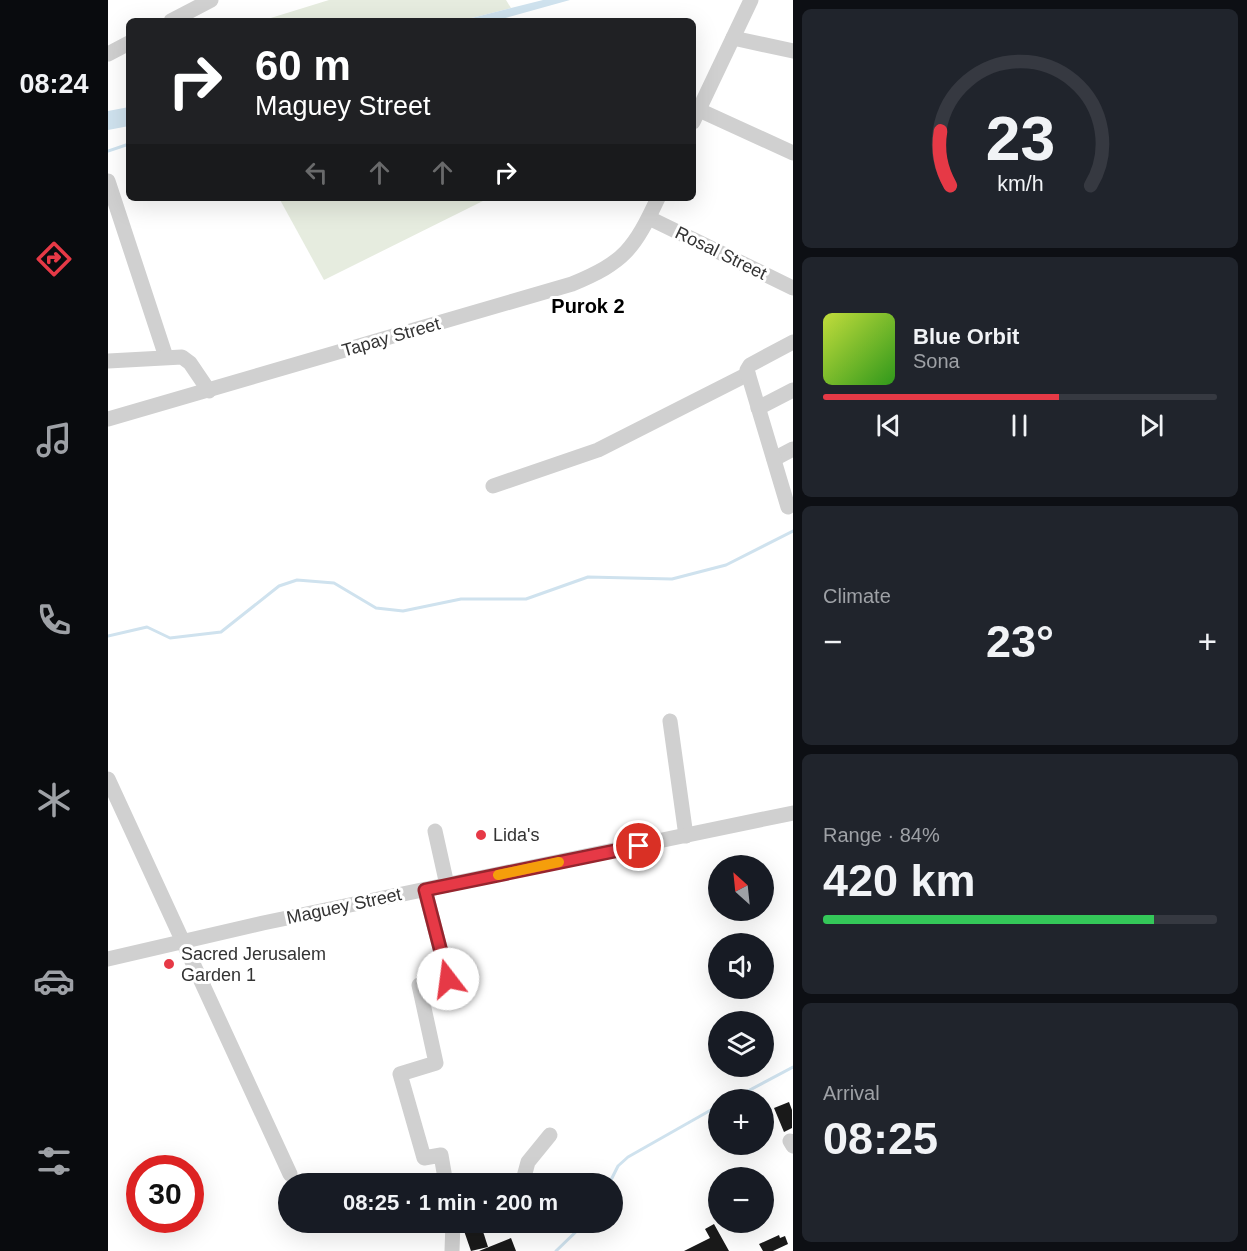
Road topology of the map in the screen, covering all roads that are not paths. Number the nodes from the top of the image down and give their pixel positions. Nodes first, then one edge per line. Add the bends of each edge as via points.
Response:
1 (211, 0) edge
2 (751, 0) edge
3 (177, 18) edge
4 (733, 38) junction
5 (126, 45) edge
6 (792, 51) edge
7 (108, 54) edge
8 (696, 116) edge
9 (792, 153) edge
10 (108, 181) edge
11 (656, 201) edge
12 (648, 218) junction
13 (792, 288) edge
14 (792, 342) edge
15 (166, 357) junction
16 (108, 361) edge
17 (748, 374) junction
18 (209, 390) junction
19 (792, 390) edge
20 (758, 408) junction
21 (108, 419) edge
22 (792, 449) edge
23 (774, 459) junction
24 (493, 486) dead end
25 (788, 507) dead end
26 (670, 722) dead end
27 (108, 779) edge
28 (792, 813) edge
29 (435, 831) dead end
30 (686, 836) junction
31 (447, 885) junction
32 (425, 890) junction
33 (183, 942) junction
34 (108, 959) edge
35 (550, 1135) dead end
36 (290, 1173) edge
37 (444, 1173) edge
38 (525, 1173) edge
39 (453, 1233) edge
40 (452, 1251) edge

1 - 3 street
2 - 4 street
4 - 6 street
4 - 8 street
5 - 7 street
8 - 9 street
10 - 15 street
11 - 12 street, Tapay Street
12 - 13 street, Rosal Street
12 - 18 street, Tapay Street via 623,256 610,267 572,284
14 - 17 street via 750,365
15 - 16 street
15 - 18 street via 187,359
17 - 20 street
17 - 24 street via 598,450
18 - 21 street, Tapay Street
19 - 20 street
20 - 23 street
22 - 23 street
23 - 25 street
26 - 30 street
27 - 33 street
28 - 30 street, Maguey Street
29 - 31 street
30 - 31 street, Maguey Street
31 - 32 street, Maguey Street
32 - 33 street, Maguey Street
32 - 37 street via 448,979 419,985 436,1063 400,1074 424,1158 441,1155
33 - 34 street, Maguey Street
33 - 36 street
35 - 38 street via 528,1162
39 - 40 street

